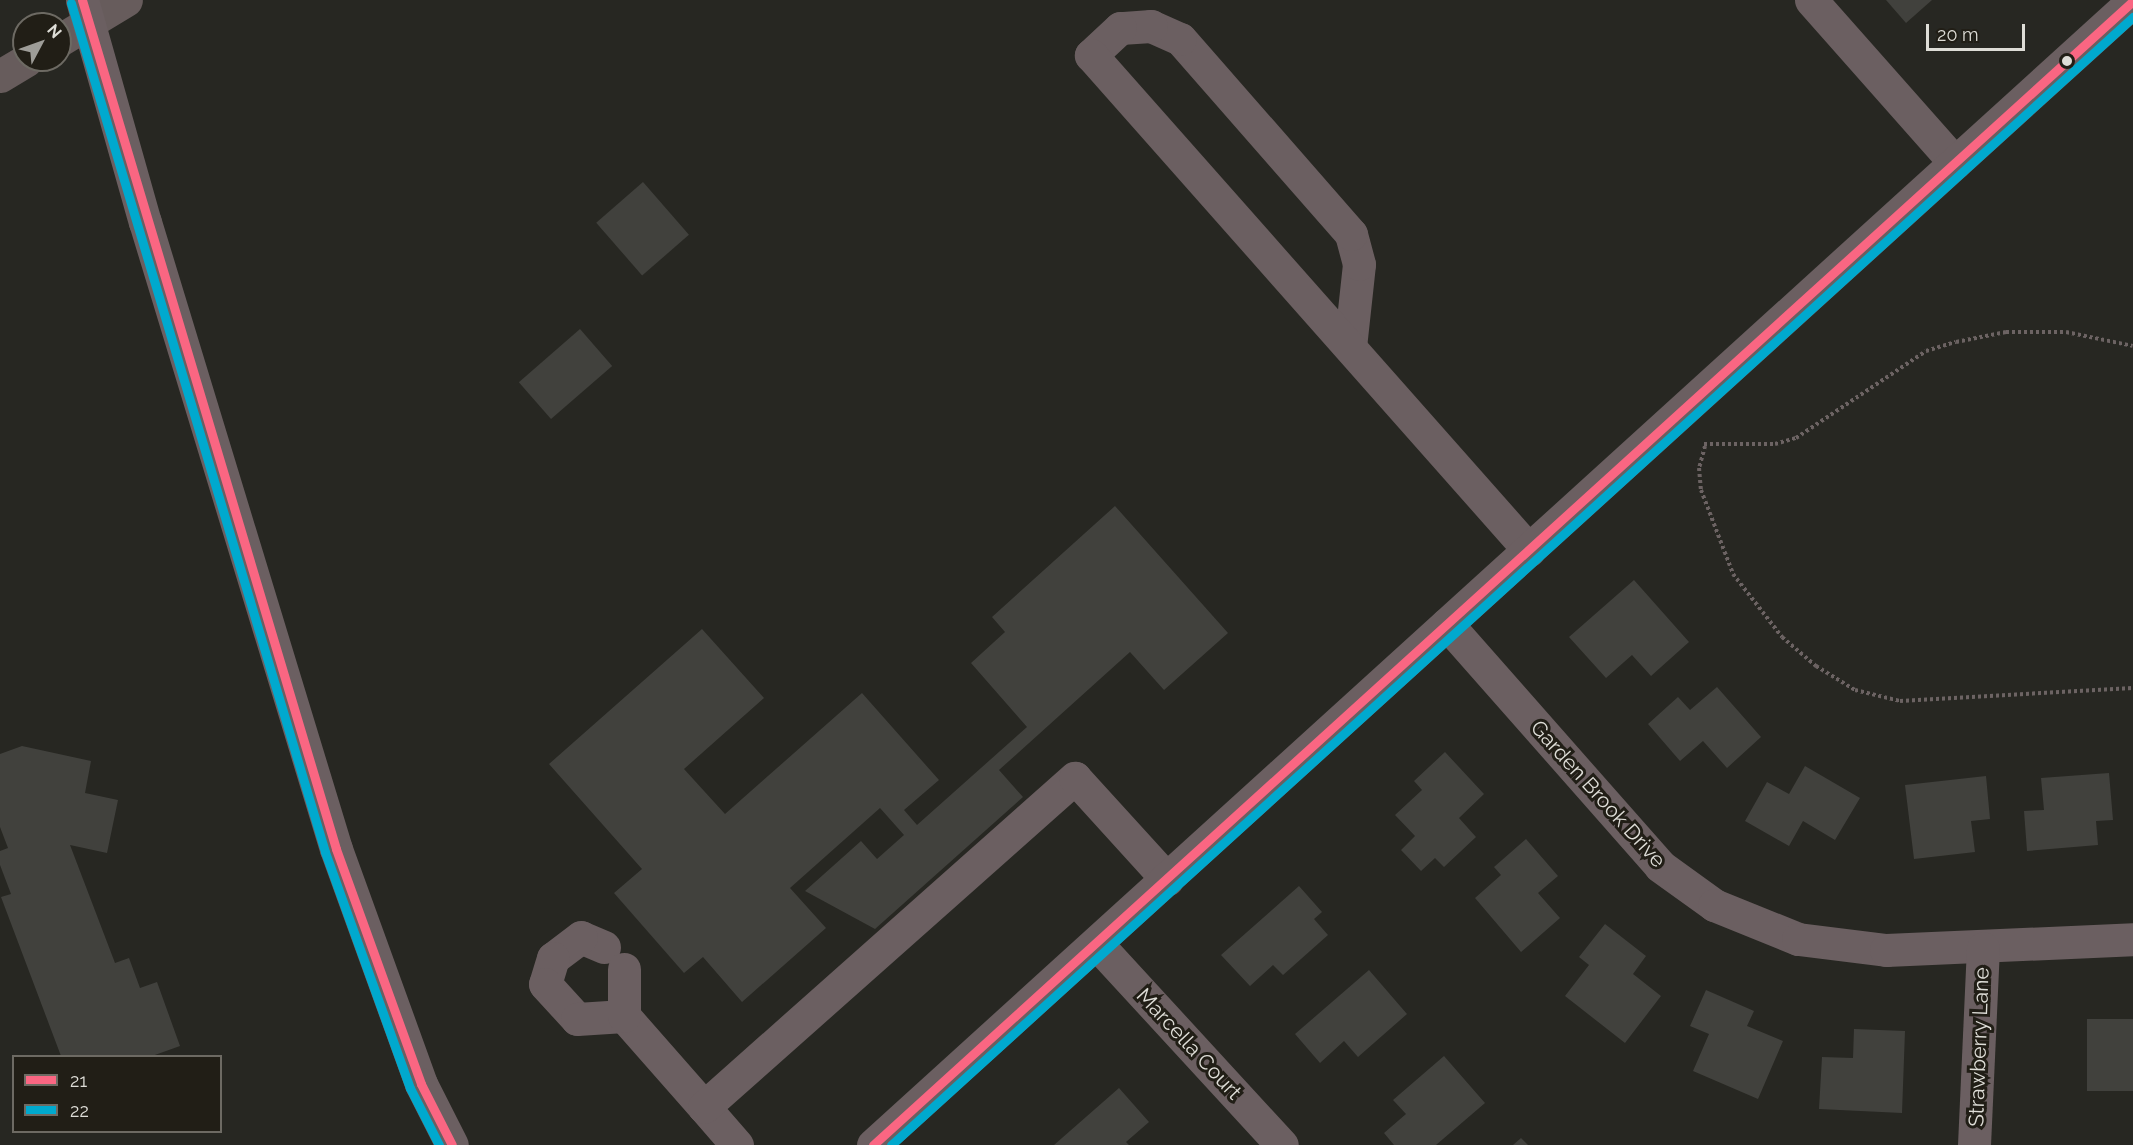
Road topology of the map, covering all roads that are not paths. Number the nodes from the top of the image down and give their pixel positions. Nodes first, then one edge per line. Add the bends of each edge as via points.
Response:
1 (82, 0) edge
2 (126, 0) edge
3 (1811, 0) edge
4 (2120, 5) edge
5 (72, 33) edge
6 (1955, 163) junction
7 (1350, 347) junction
8 (1529, 550) junction
9 (1447, 624) junction
10 (1167, 879) junction
11 (2133, 939) edge
12 (1097, 944) junction
13 (1983, 948) junction
14 (624, 1016) junction
15 (704, 1107) junction
16 (452, 1145) edge
17 (737, 1145) edge
18 (873, 1145) edge
19 (1282, 1145) edge
20 (1974, 1145) edge

1 - 16 street, bridge via 145,222 336,849 421,1084
2 - 5 highway
3 - 6 street
4 - 6 street
6 - 8 street
7 - 7 street via 1359,264 1351,234 1180,39 1151,26 1120,28 1091,55
7 - 8 street
8 - 9 street
9 - 10 street
9 - 13 street, Garden Brook Drive via 1660,866 1714,905 1798,939 1886,950
10 - 12 street
10 - 15 street via 1075,778
11 - 13 street, Garden Brook Drive
12 - 18 street
12 - 19 street, Marcella Court
13 - 20 street, Strawberry Lane
14 - 14 street via 577,1019 545,984 553,958 581,937 614,958
14 - 15 street
15 - 17 street

